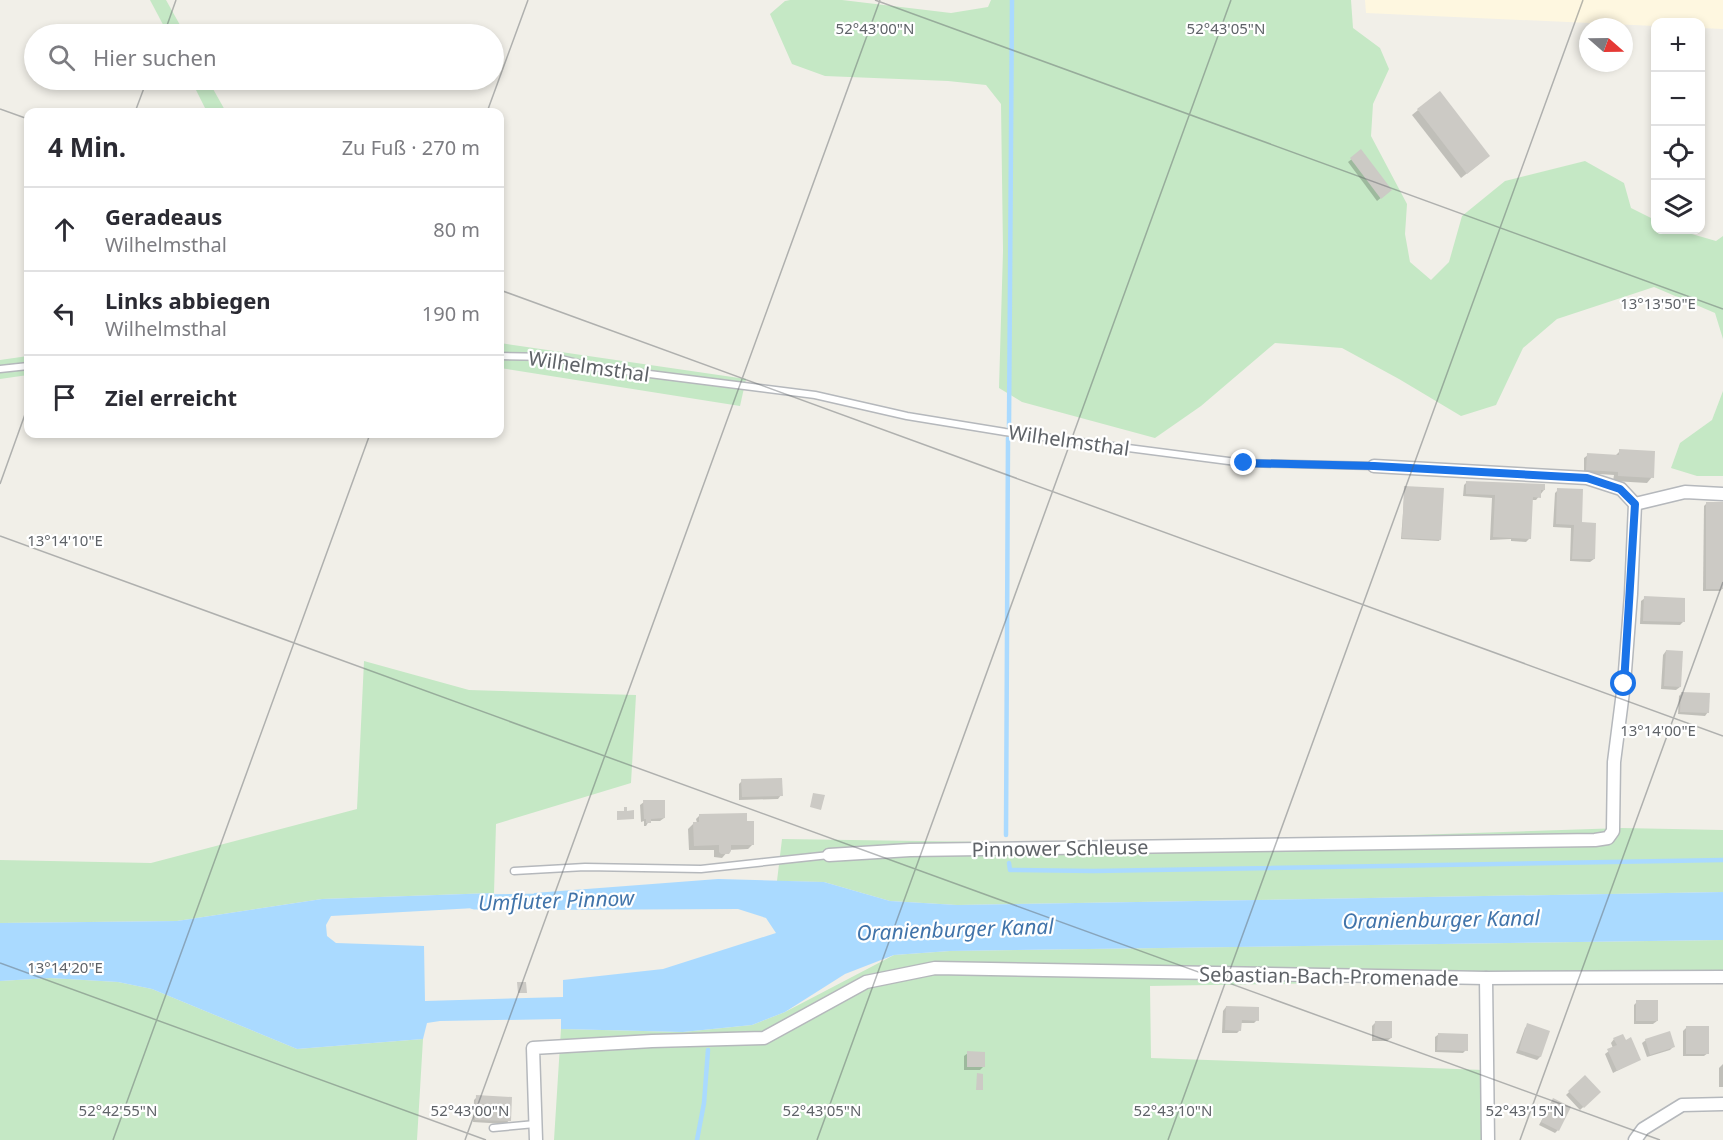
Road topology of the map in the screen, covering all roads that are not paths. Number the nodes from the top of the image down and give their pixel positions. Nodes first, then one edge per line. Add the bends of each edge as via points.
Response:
1 (504, 356) edge
2 (24, 366) edge
3 (0, 369) edge
4 (1374, 466) joint
5 (1723, 494) edge
6 (1635, 504) junction
7 (829, 855) joint
8 (514, 871) dead end
9 (1723, 977) edge
10 (1486, 978) junction
11 (1723, 1104) edge
12 (535, 1124) junction
13 (494, 1128) dead end
14 (536, 1140) edge
15 (1488, 1140) edge
16 (1635, 1140) edge

1 - 4 lane, Wilhelmsthal via 553,357 594,367 815,395 994,430 1244,463
2 - 3 lane
4 - 6 street, Wilhelmsthal via 1587,478 1620,489
5 - 6 street via 1685,492
6 - 7 street, Pinnower Schleuse via 1625,673 1614,762 1612,831 1608,838 910,850
7 - 8 lane, Pinnower Schleuse via 701,869 585,867
9 - 10 street, Sebastian-Bach-Promenade
10 - 12 street, Sebastian-Bach-Promenade via 935,968 866,982 764,1038 533,1048
10 - 15 street
11 - 16 street via 1682,1105 1643,1129
12 - 13 lane
12 - 14 street

